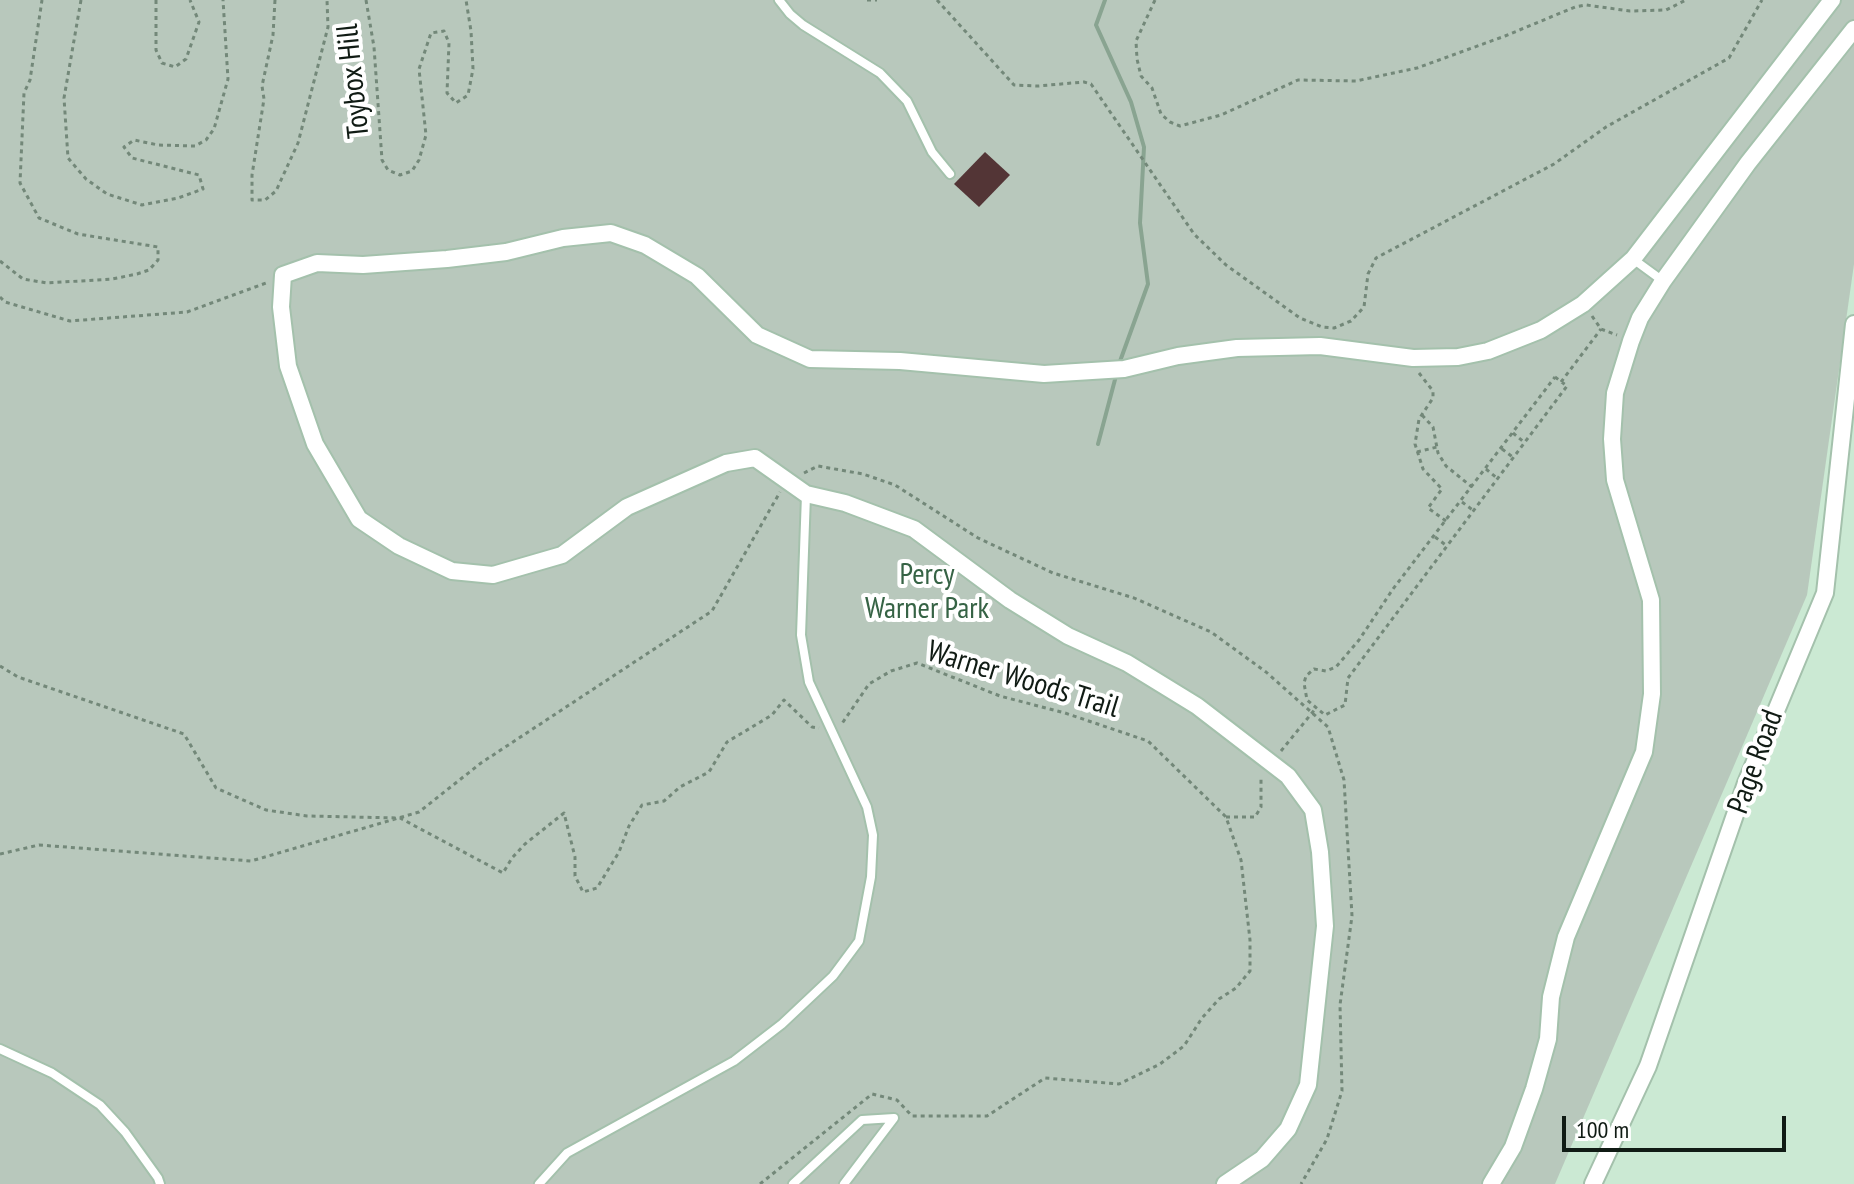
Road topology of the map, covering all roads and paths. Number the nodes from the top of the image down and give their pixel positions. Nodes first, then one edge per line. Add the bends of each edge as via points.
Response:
1 (42, 0) edge
2 (81, 0) edge
3 (156, 0) edge
4 (190, 0) edge
5 (223, 0) edge
6 (275, 0) edge
7 (327, 0) edge
8 (366, 0) edge
9 (466, 0) edge
10 (779, 0) edge
11 (867, 0) edge
12 (877, 0) edge
13 (937, 0) edge
14 (1155, 0) edge
15 (1686, 0) edge
16 (1762, 0) edge
17 (1832, 0) edge
18 (1854, 29) edge
19 (950, 174) dead end
20 (1633, 259) junction
21 (0, 261) edge
22 (283, 275) junction
23 (1663, 281) junction
24 (0, 297) edge
25 (1583, 304) junction
26 (1854, 324) edge
27 (1601, 329) junction
28 (1631, 341) junction
29 (1402, 357) junction
30 (1561, 382) junction
31 (1422, 415) junction
32 (1513, 433) junction
33 (1525, 443) junction
34 (1437, 447) junction
35 (1502, 449) junction
36 (1417, 452) junction
37 (1514, 458) junction
38 (1486, 469) junction
39 (1498, 479) junction
40 (1472, 487) junction
41 (806, 494) junction
42 (1462, 502) junction
43 (1474, 511) junction
44 (1446, 522) junction
45 (1435, 537) junction
46 (1447, 546) junction
47 (0, 666) edge
48 (1316, 708) junction
49 (831, 730) junction
50 (1272, 763) junction
51 (1226, 817) junction
52 (0, 1049) edge
53 (160, 1184) edge
54 (539, 1184) edge
55 (760, 1184) edge
56 (793, 1184) edge
57 (844, 1184) edge
58 (1225, 1184) edge
59 (1491, 1184) edge
60 (1593, 1184) edge

1 - 21 path via 24,93 20,183 39,218 78,234 158,247 158,260 137,274 47,283 23,279
2 - 5 path via 64,98 68,158 107,194 142,205 203,189 199,175 132,158 124,147 134,140 195,146 214,129 228,79
3 - 4 path via 156,50 162,63 175,67 186,59 199,22
6 - 7 path, Toybox Hill via 252,200 265,200 276,191 298,143 328,27
8 - 9 path, Toybox Hill via 382,160 400,175 412,171 426,135 419,69 431,33 444,31 449,43 447,93 456,103 468,95 473,69
10 - 19 lane via 803,25 880,73 907,101 932,152
11 - 12 path
13 - 16 path via 1014,85 1091,84 1194,234 1226,265 1300,318 1322,327 1344,326 1357,316 1376,258 1554,164 1606,127 1729,58
14 - 15 path via 1136,41 1137,59 1161,114 1180,126 1221,115 1298,80 1356,81 1417,68 1575,7 1666,10
17 - 20 street
18 - 23 street
20 - 23 lane
20 - 25 street
22 - 24 path via 187,312 70,321
22 - 29 street via 317,263 447,259 611,233 645,245 697,276 757,335 810,359 1044,374 1124,369 1237,348 1320,346
22 - 41 street via 288,366 315,444 359,519 399,546 452,571 493,575 562,555 627,507 726,463 755,458
23 - 28 street
25 - 27 path
25 - 29 street via 1541,330 1488,351
26 - 60 street, Page Road via 1825,593 1746,783 1648,1066
27 - 28 path
27 - 30 path
28 - 59 street via 1615,393 1612,439 1615,480 1651,600 1652,694 1644,752 1566,937 1534,1089 1513,1147
29 - 31 path via 1433,391
30 - 32 path via 1555,377
30 - 33 path via 1567,386
31 - 34 path via 1433,427
31 - 36 path
32 - 33 path
32 - 35 path
33 - 37 path
34 - 36 path
34 - 40 path via 1446,466
35 - 37 path
35 - 38 path
36 - 44 path via 1423,469 1442,489 1428,508
37 - 39 path
38 - 39 path
38 - 40 path
39 - 43 path
40 - 42 path
41 - 49 lane via 801,635 809,682
41 - 50 street via 914,529 1010,600 1197,706
42 - 43 path
42 - 44 path
43 - 46 path
44 - 45 path
45 - 46 path
45 - 48 path via 1336,667 1314,669 1306,676 1307,700
46 - 48 path via 1348,678 1345,705 1325,715
47 - 49 path via 18,677 184,734 216,788 266,810 400,818 503,873 525,844 564,813 575,876 583,892 597,888 642,805 664,801 709,772 727,742 772,715 784,700 812,727
48 - 50 path
49 - 51 path, Warner Woods Trail via 840,726 869,684 917,663 1000,696 1148,741
49 - 54 lane via 867,807 873,835 859,941 833,976 770,1034 734,1061 567,1153
50 - 51 path via 1260,777 1261,807 1255,817
50 - 58 street via 1313,810 1318,838 1325,926 1316,1028 1308,1085 1288,1129 1262,1159
51 - 55 path, Warner Woods Trail via 1241,860 1250,971 1202,1018 1184,1046 1119,1084 1045,1078 987,1116 912,1116 897,1100 872,1094
52 - 53 lane via 52,1073 100,1105
56 - 57 lane via 862,1120 894,1118

